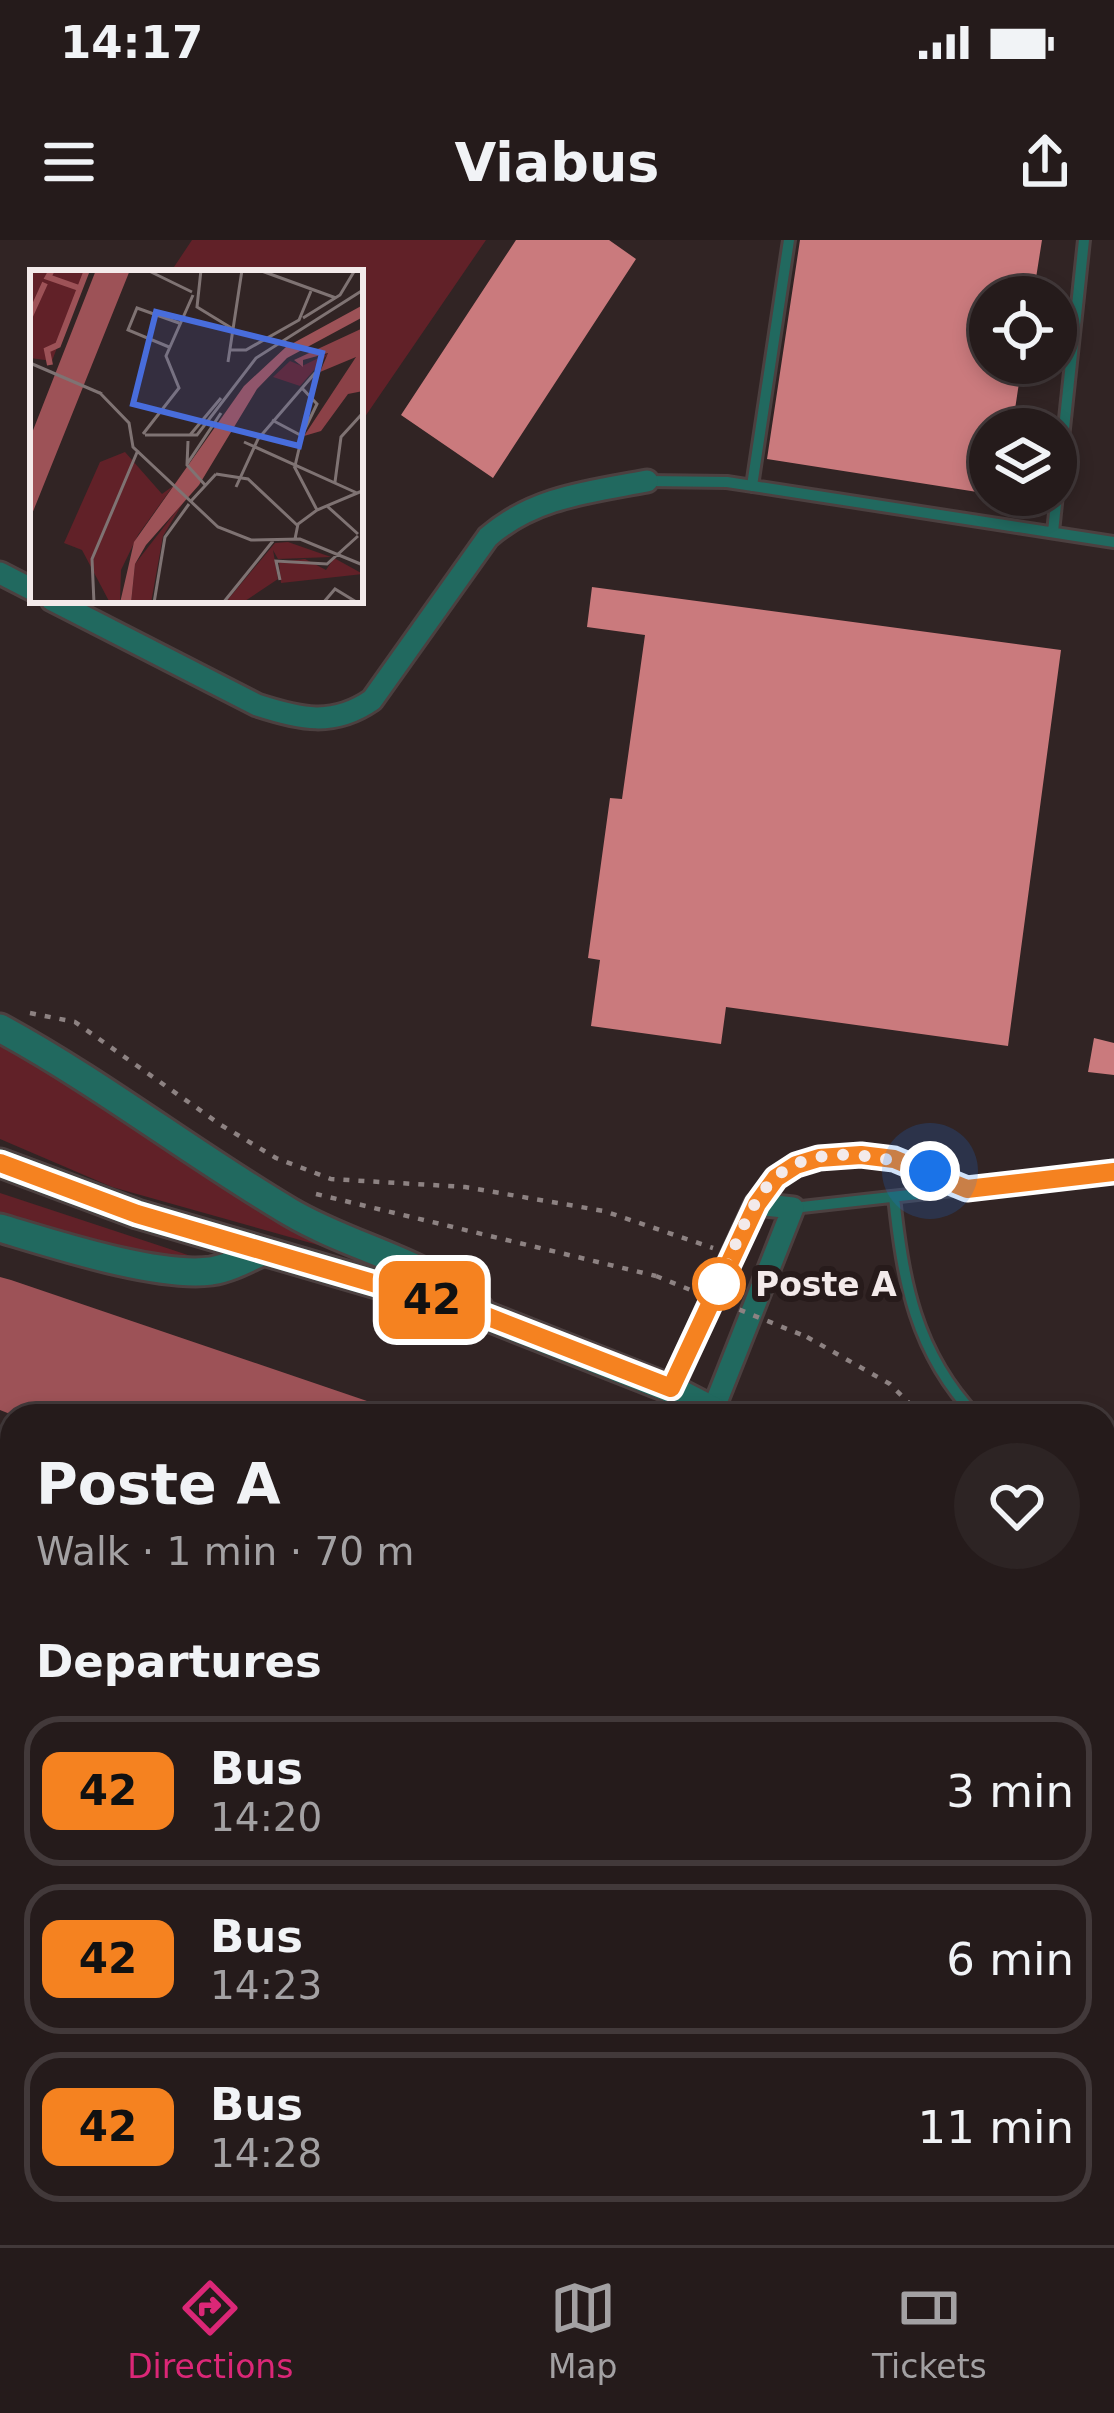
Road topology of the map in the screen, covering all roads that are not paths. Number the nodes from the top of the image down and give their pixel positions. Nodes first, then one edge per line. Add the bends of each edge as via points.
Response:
1 (789, 240) edge
2 (1084, 240) edge
3 (647, 481) joint
4 (752, 486) junction
5 (1053, 532) junction
6 (1114, 542) edge
7 (0, 573) edge
8 (30, 588) edge
9 (58, 603) edge
10 (9, 1021) edge
11 (0, 1163) edge
12 (1114, 1172) edge
13 (967, 1189) junction
14 (894, 1197) junction
15 (757, 1204) junction
16 (793, 1208) junction
17 (0, 1228) edge
18 (263, 1251) junction
19 (486, 1316) junction
20 (671, 1388) junction
21 (701, 1404) edge
22 (721, 1404) edge
23 (966, 1404) edge

1 - 4 lane
2 - 5 lane
3 - 4 lane
3 - 9 street via 541,503 506,521 372,700 333,718 293,717 257,704
4 - 5 lane
5 - 6 lane
7 - 8 street
10 - 19 street via 294,1214 448,1282
11 - 18 street
12 - 13 lane
13 - 14 lane
13 - 15 lane via 894,1159 861,1155 796,1165
14 - 16 lane
14 - 23 lane via 899,1256 928,1351
15 - 16 street
15 - 20 street
16 - 22 street
17 - 18 street via 189,1272
18 - 19 street
19 - 20 street
20 - 21 street

